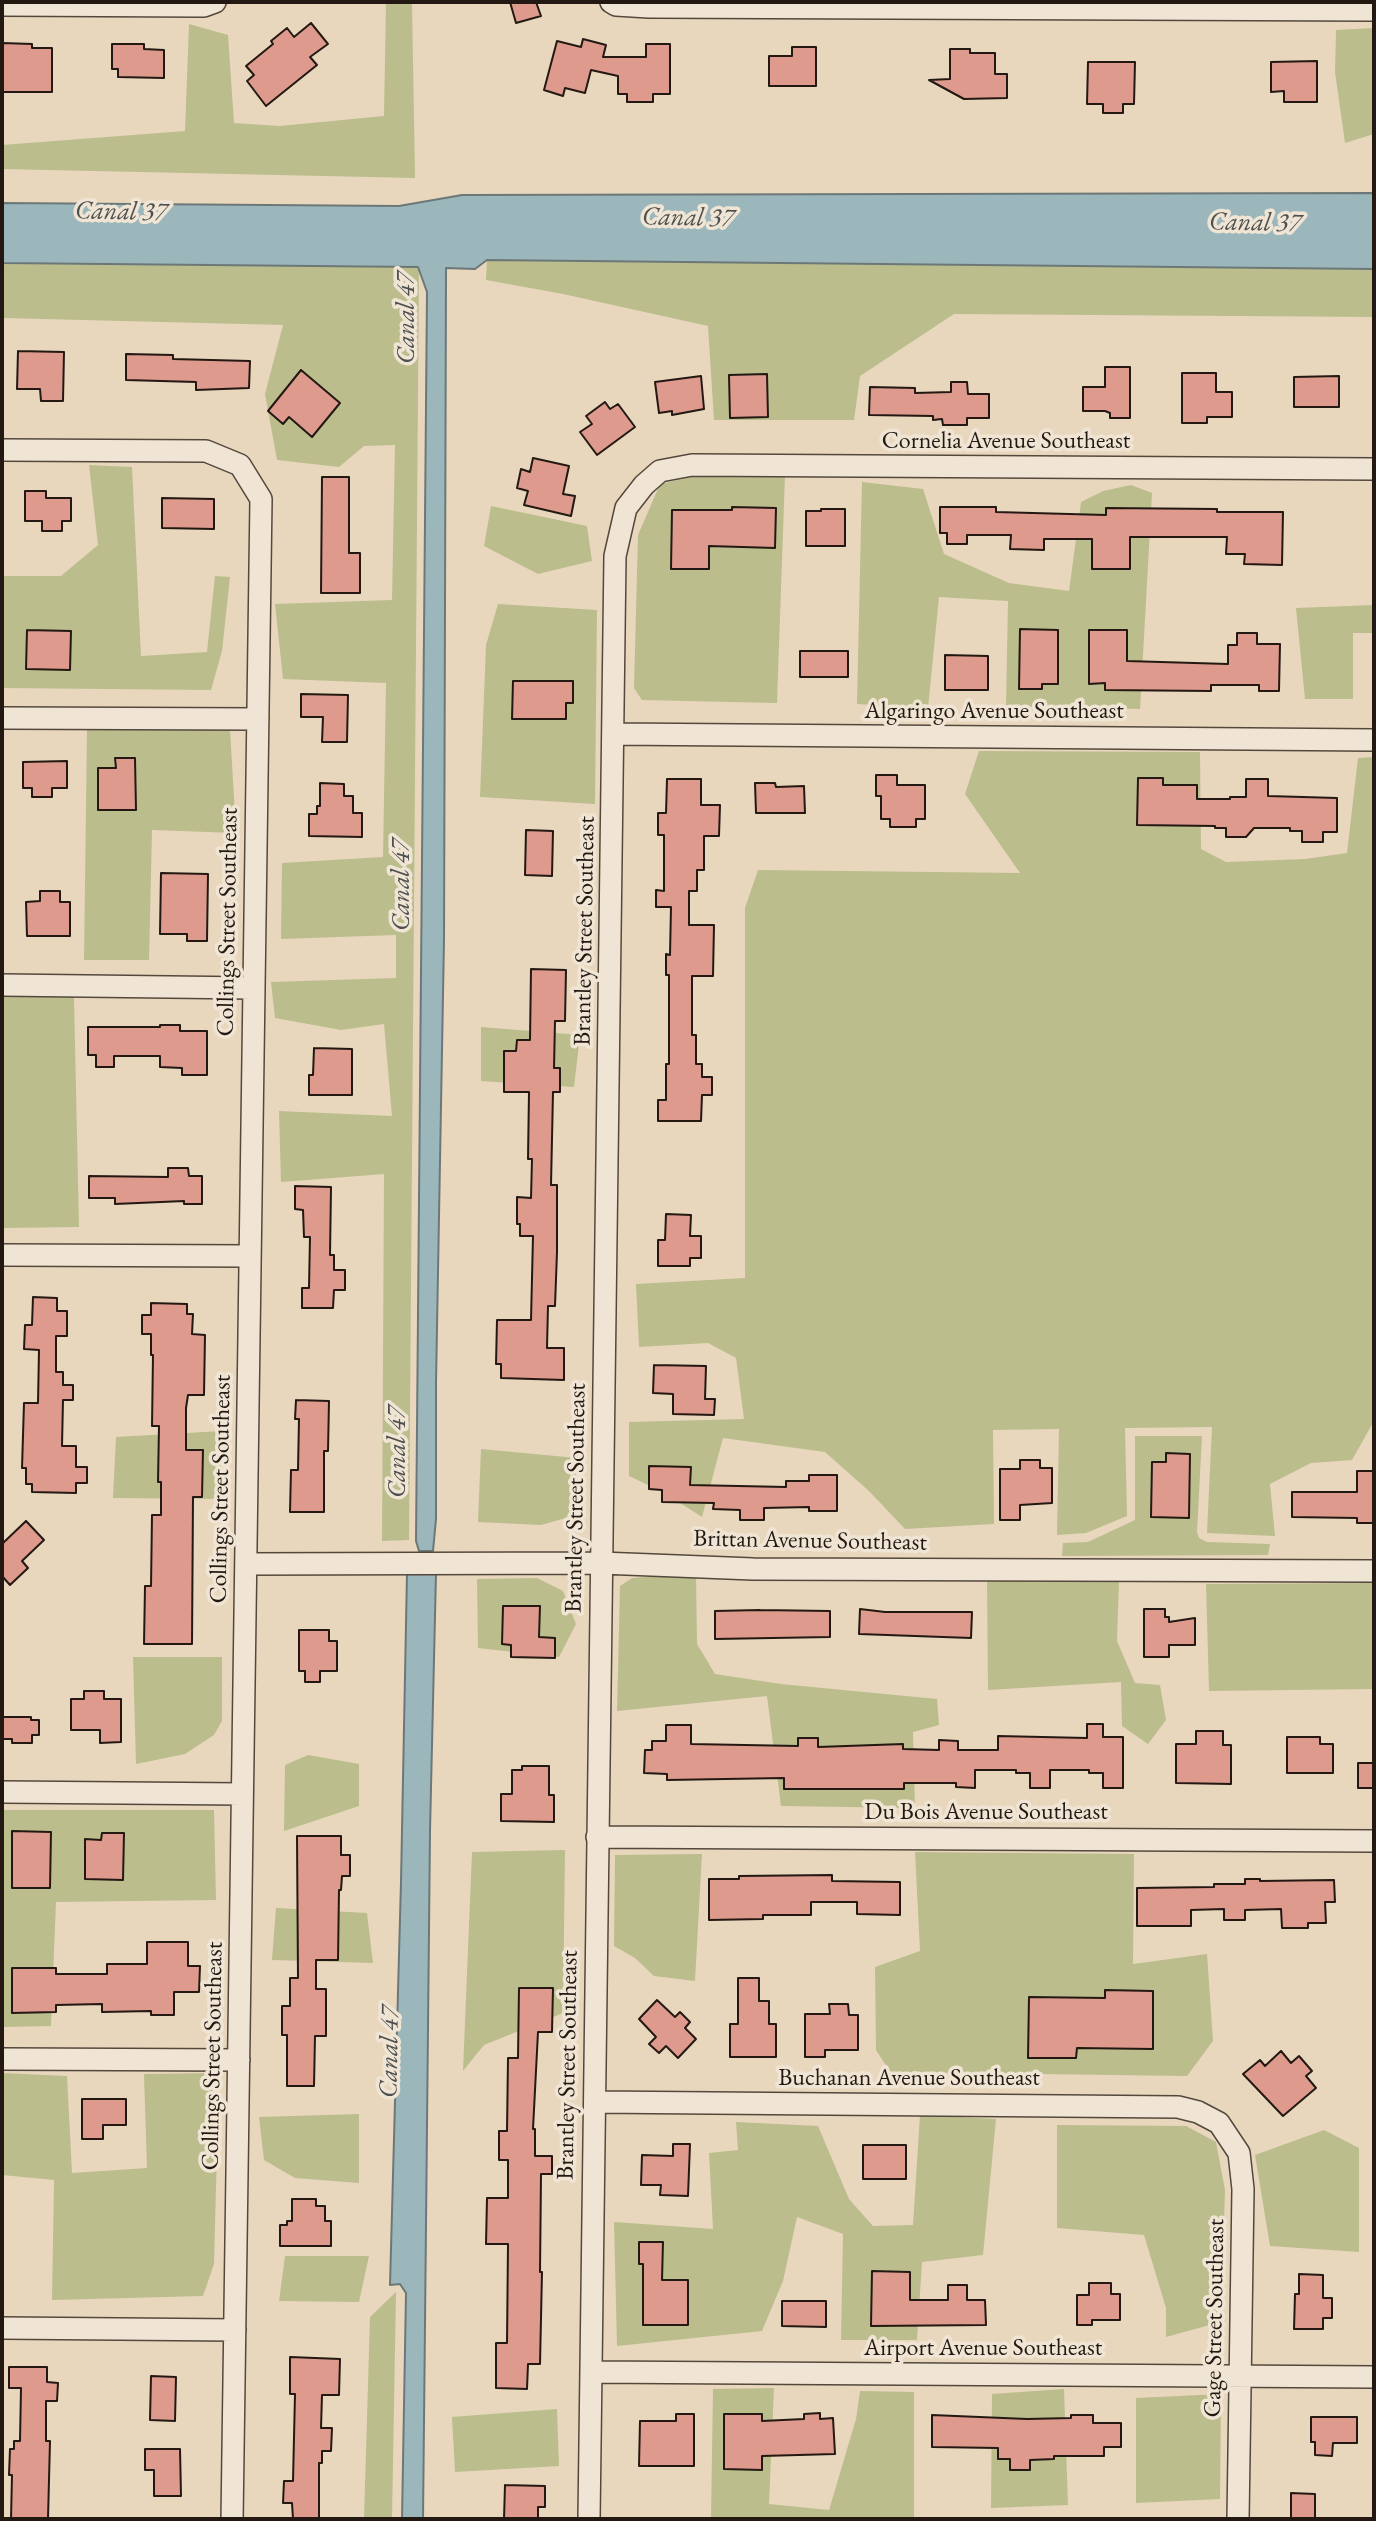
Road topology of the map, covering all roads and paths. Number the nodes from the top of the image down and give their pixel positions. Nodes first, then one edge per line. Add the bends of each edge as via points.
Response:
1 (215, 2) edge
2 (611, 2) edge
3 (2, 5) edge
4 (1374, 10) edge
5 (2, 450) edge
6 (1374, 469) edge
7 (644, 485) joint
8 (2, 718) edge
9 (258, 719) junction
10 (614, 734) junction
11 (1374, 740) edge
12 (2, 985) edge
13 (252, 988) junction
14 (2, 1255) edge
15 (250, 1256) junction
16 (601, 1563) junction
17 (246, 1564) junction
18 (1374, 1571) edge
19 (2, 1793) edge
20 (242, 1794) junction
21 (597, 1837) junction
22 (1374, 1841) edge
23 (2, 2059) edge
24 (239, 2060) junction
25 (595, 2102) junction
26 (1219, 2123) joint
27 (2, 2328) edge
28 (234, 2330) junction
29 (591, 2372) junction
30 (1240, 2376) junction
31 (1374, 2377) edge
32 (232, 2519) edge
33 (589, 2519) edge
34 (1238, 2519) edge

1 - 3 street via 204,6
2 - 4 street via 649,8
5 - 9 street, Collings Street Southeast via 206,451 240,465 261,499
6 - 7 street, Cornelia Avenue Southeast via 692,465 660,471
7 - 10 street, Brantley Street Southeast via 626,508 615,556
8 - 9 street
9 - 13 street, Collings Street Southeast
10 - 11 street, Algaringo Avenue Southeast
10 - 16 street, Brantley Street Southeast
12 - 13 street
13 - 15 street, Collings Street Southeast
14 - 15 street
15 - 17 street, Collings Street Southeast
16 - 17 street, Brittan Avenue Southeast
16 - 18 street, Brittan Avenue Southeast via 753,1569
16 - 21 street, Brantley Street Southeast
17 - 20 street, Collings Street Southeast
19 - 20 street
20 - 24 street, Collings Street Southeast
21 - 22 street, Du Bois Avenue Southeast
21 - 25 street, Brantley Street Southeast
23 - 24 street
24 - 28 street, Collings Street Southeast
25 - 26 street, Buchanan Avenue Southeast via 1178,2107
25 - 29 street, Brantley Street Southeast
26 - 30 street, Gage Street Southeast via 1239,2153 1243,2189
27 - 28 street
28 - 32 street, Collings Street Southeast
29 - 30 street, Airport Avenue Southeast
29 - 33 street, Brantley Street Southeast
30 - 31 street, Airport Avenue Southeast
30 - 34 street, Gage Street Southeast

